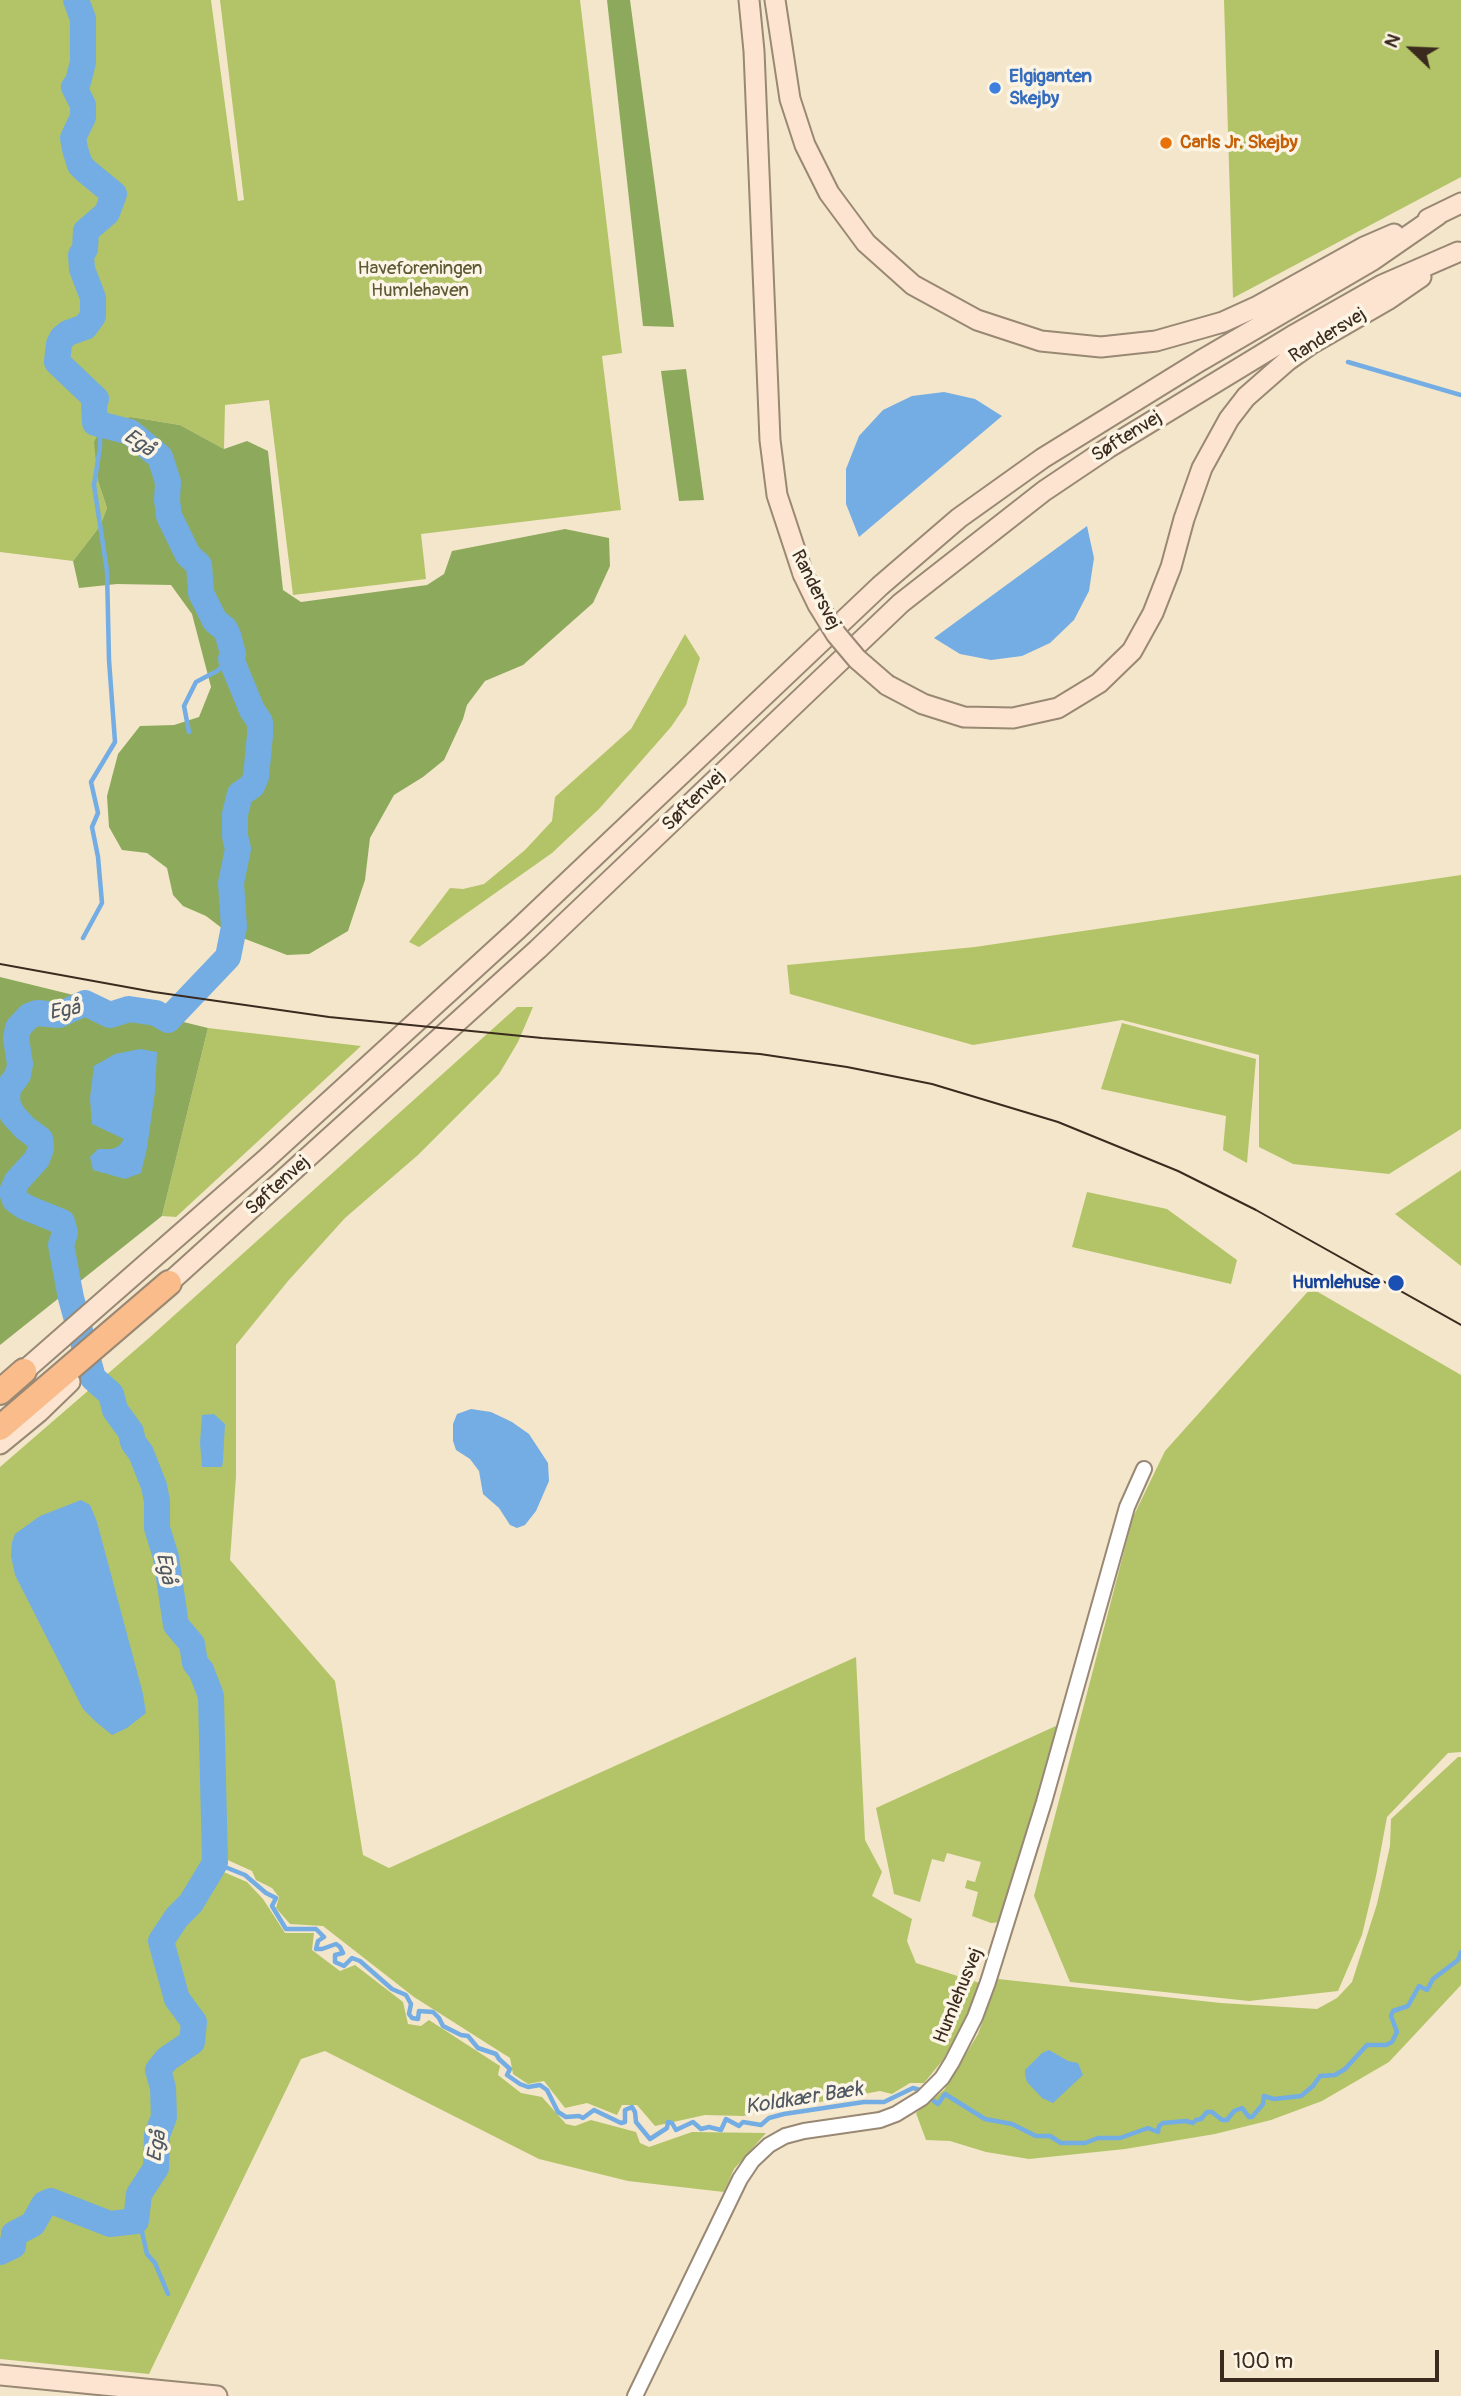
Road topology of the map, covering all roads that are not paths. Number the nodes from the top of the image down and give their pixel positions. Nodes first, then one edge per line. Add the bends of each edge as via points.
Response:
1 (749, 0) edge
2 (775, 0) edge
3 (1461, 203) edge
4 (1438, 215) junction
5 (1459, 251) edge
6 (169, 1283) joint
7 (25, 1370) junction
8 (0, 1385) edge
9 (0, 1391) edge
10 (39, 1404) junction
11 (0, 1428) edge
12 (0, 1444) edge
13 (1144, 1469) dead end
14 (0, 2375) edge
15 (217, 2396) edge
16 (635, 2396) edge

1 - 5 main road, Randersvej, bridge via 770,440 777,495 803,574 836,634 887,685 923,704 964,717 1013,718 1058,708 1099,683 1132,651 1153,613 1202,468 1246,397 1311,344
2 - 4 main road via 790,99 805,145 829,193 866,243 912,285 977,320 1041,341 1101,347 1156,341 1234,317 1364,247
3 - 4 main road
4 - 7 main road, Søftenvej via 1373,260 1043,458 959,518 880,586 518,929 266,1159
5 - 6 main road, Søftenvej via 1381,285 1108,448 1044,491 901,603 538,949
6 - 10 highway
7 - 8 main road, Søftenvej
7 - 9 highway
10 - 11 highway
10 - 12 main road
13 - 16 street, Humlehusvej via 1127,1507 988,1982 952,2062 922,2098 896,2114 785,2136 752,2161
14 - 15 main road

